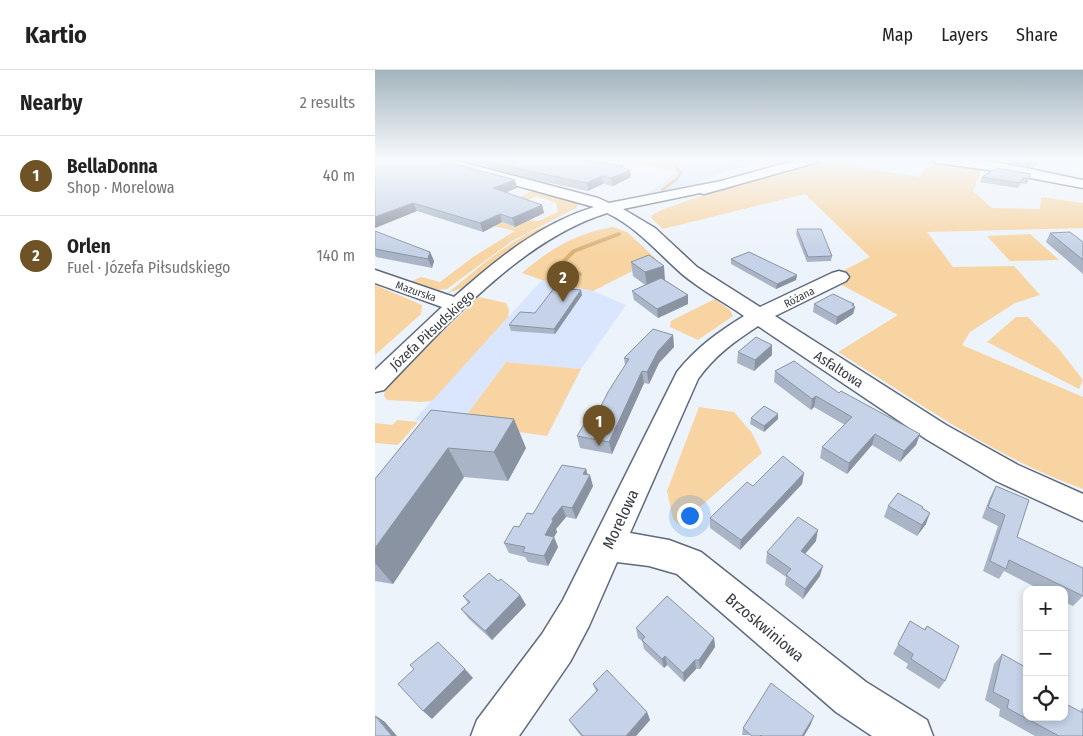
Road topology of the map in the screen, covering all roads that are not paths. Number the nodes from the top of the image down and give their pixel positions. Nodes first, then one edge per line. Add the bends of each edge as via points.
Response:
1 (550, 190) edge
2 (696, 190) edge
3 (705, 190) edge
4 (586, 200) junction
5 (610, 208) junction
6 (626, 216) junction
7 (582, 223) junction
8 (649, 232) junction
9 (375, 276) edge
10 (839, 277) dead end
11 (457, 305) junction
12 (759, 317) junction
13 (375, 384) edge
14 (1083, 508) edge
15 (608, 546) junction
16 (493, 736) edge
17 (911, 736) edge

1 - 4 street, Asfaltowa
2 - 5 street, Józefa Piłsudskiego
3 - 6 street, Józefa Piłsudskiego
4 - 5 street, Asfaltowa
4 - 7 street via 589,204
5 - 6 street, Asfaltowa
5 - 7 street, Józefa Piłsudskiego
6 - 7 street, Józefa Piłsudskiego
6 - 8 street, Asfaltowa
7 - 8 street, Józefa Piłsudskiego via 620,224
7 - 11 street, Józefa Piłsudskiego via 529,250 489,276
8 - 12 street, Asfaltowa via 686,268
9 - 11 street, Mazurska
10 - 12 street, Różana
11 - 13 street, Józefa Piłsudskiego
12 - 14 street, Asfaltowa via 969,452
12 - 15 street, Morelowa via 713,346 685,378
15 - 16 street, Morelowa via 566,631
15 - 17 street, Brzoskwiniowa via 650,550 689,563 851,697

